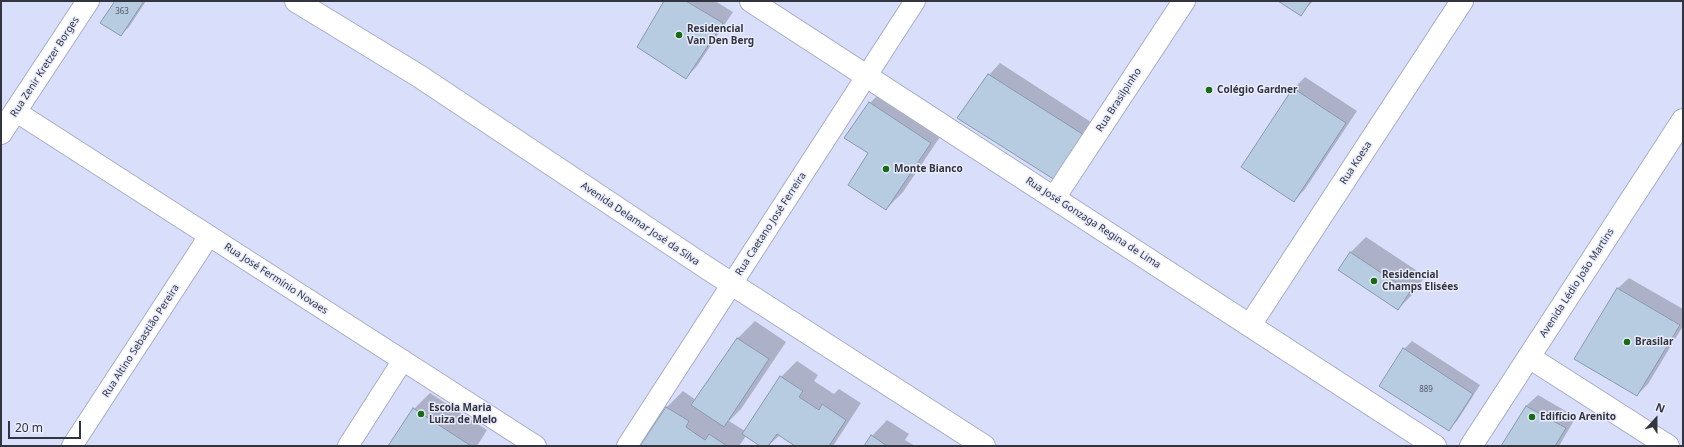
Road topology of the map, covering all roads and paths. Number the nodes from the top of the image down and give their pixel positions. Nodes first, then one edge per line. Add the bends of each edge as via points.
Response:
1 (88, 1) edge
2 (296, 1) edge
3 (751, 1) edge
4 (915, 1) edge
5 (1184, 1) edge
6 (1462, 1) edge
7 (867, 76) junction
8 (16, 111) junction
9 (1683, 120) edge
10 (1, 133) edge
11 (1054, 198) junction
12 (210, 236) junction
13 (732, 284) junction
14 (1250, 325) junction
15 (1529, 357) junction
16 (403, 360) junction
17 (72, 446) edge
18 (348, 446) edge
19 (536, 446) edge
20 (627, 446) edge
21 (984, 446) edge
22 (1435, 446) edge
23 (1471, 446) edge
24 (1668, 446) edge

1 - 8 street, Rua Zenir Kretzer Borges
2 - 13 street, Avenida Delamar José da Silva via 419,76
3 - 7 street, Rua José Gonzaga Regina de Lima
4 - 7 street, Rua Caetano José Ferreira
5 - 11 street, Rua Brasilpinho
6 - 14 street, Rua Koesa
7 - 11 street, Rua José Gonzaga Regina de Lima
7 - 13 street, Rua Caetano José Ferreira
8 - 10 street, Rua Zenir Kretzer Borges
8 - 12 street, Rua José Fermínio Novaes
9 - 15 street, Avenida Lédio João Martins
11 - 14 street, Rua José Gonzaga Regina de Lima
12 - 16 street, Rua José Fermínio Novaes
12 - 17 street, Rua Altino Sebastião Pereira
13 - 20 street, Rua Caetano José Ferreira
13 - 21 street, Avenida Delamar José da Silva
14 - 22 street, Rua José Gonzaga Regina de Lima
15 - 23 street, Avenida Lédio João Martins
15 - 24 street
16 - 18 street
16 - 19 street, Rua José Fermínio Novaes

